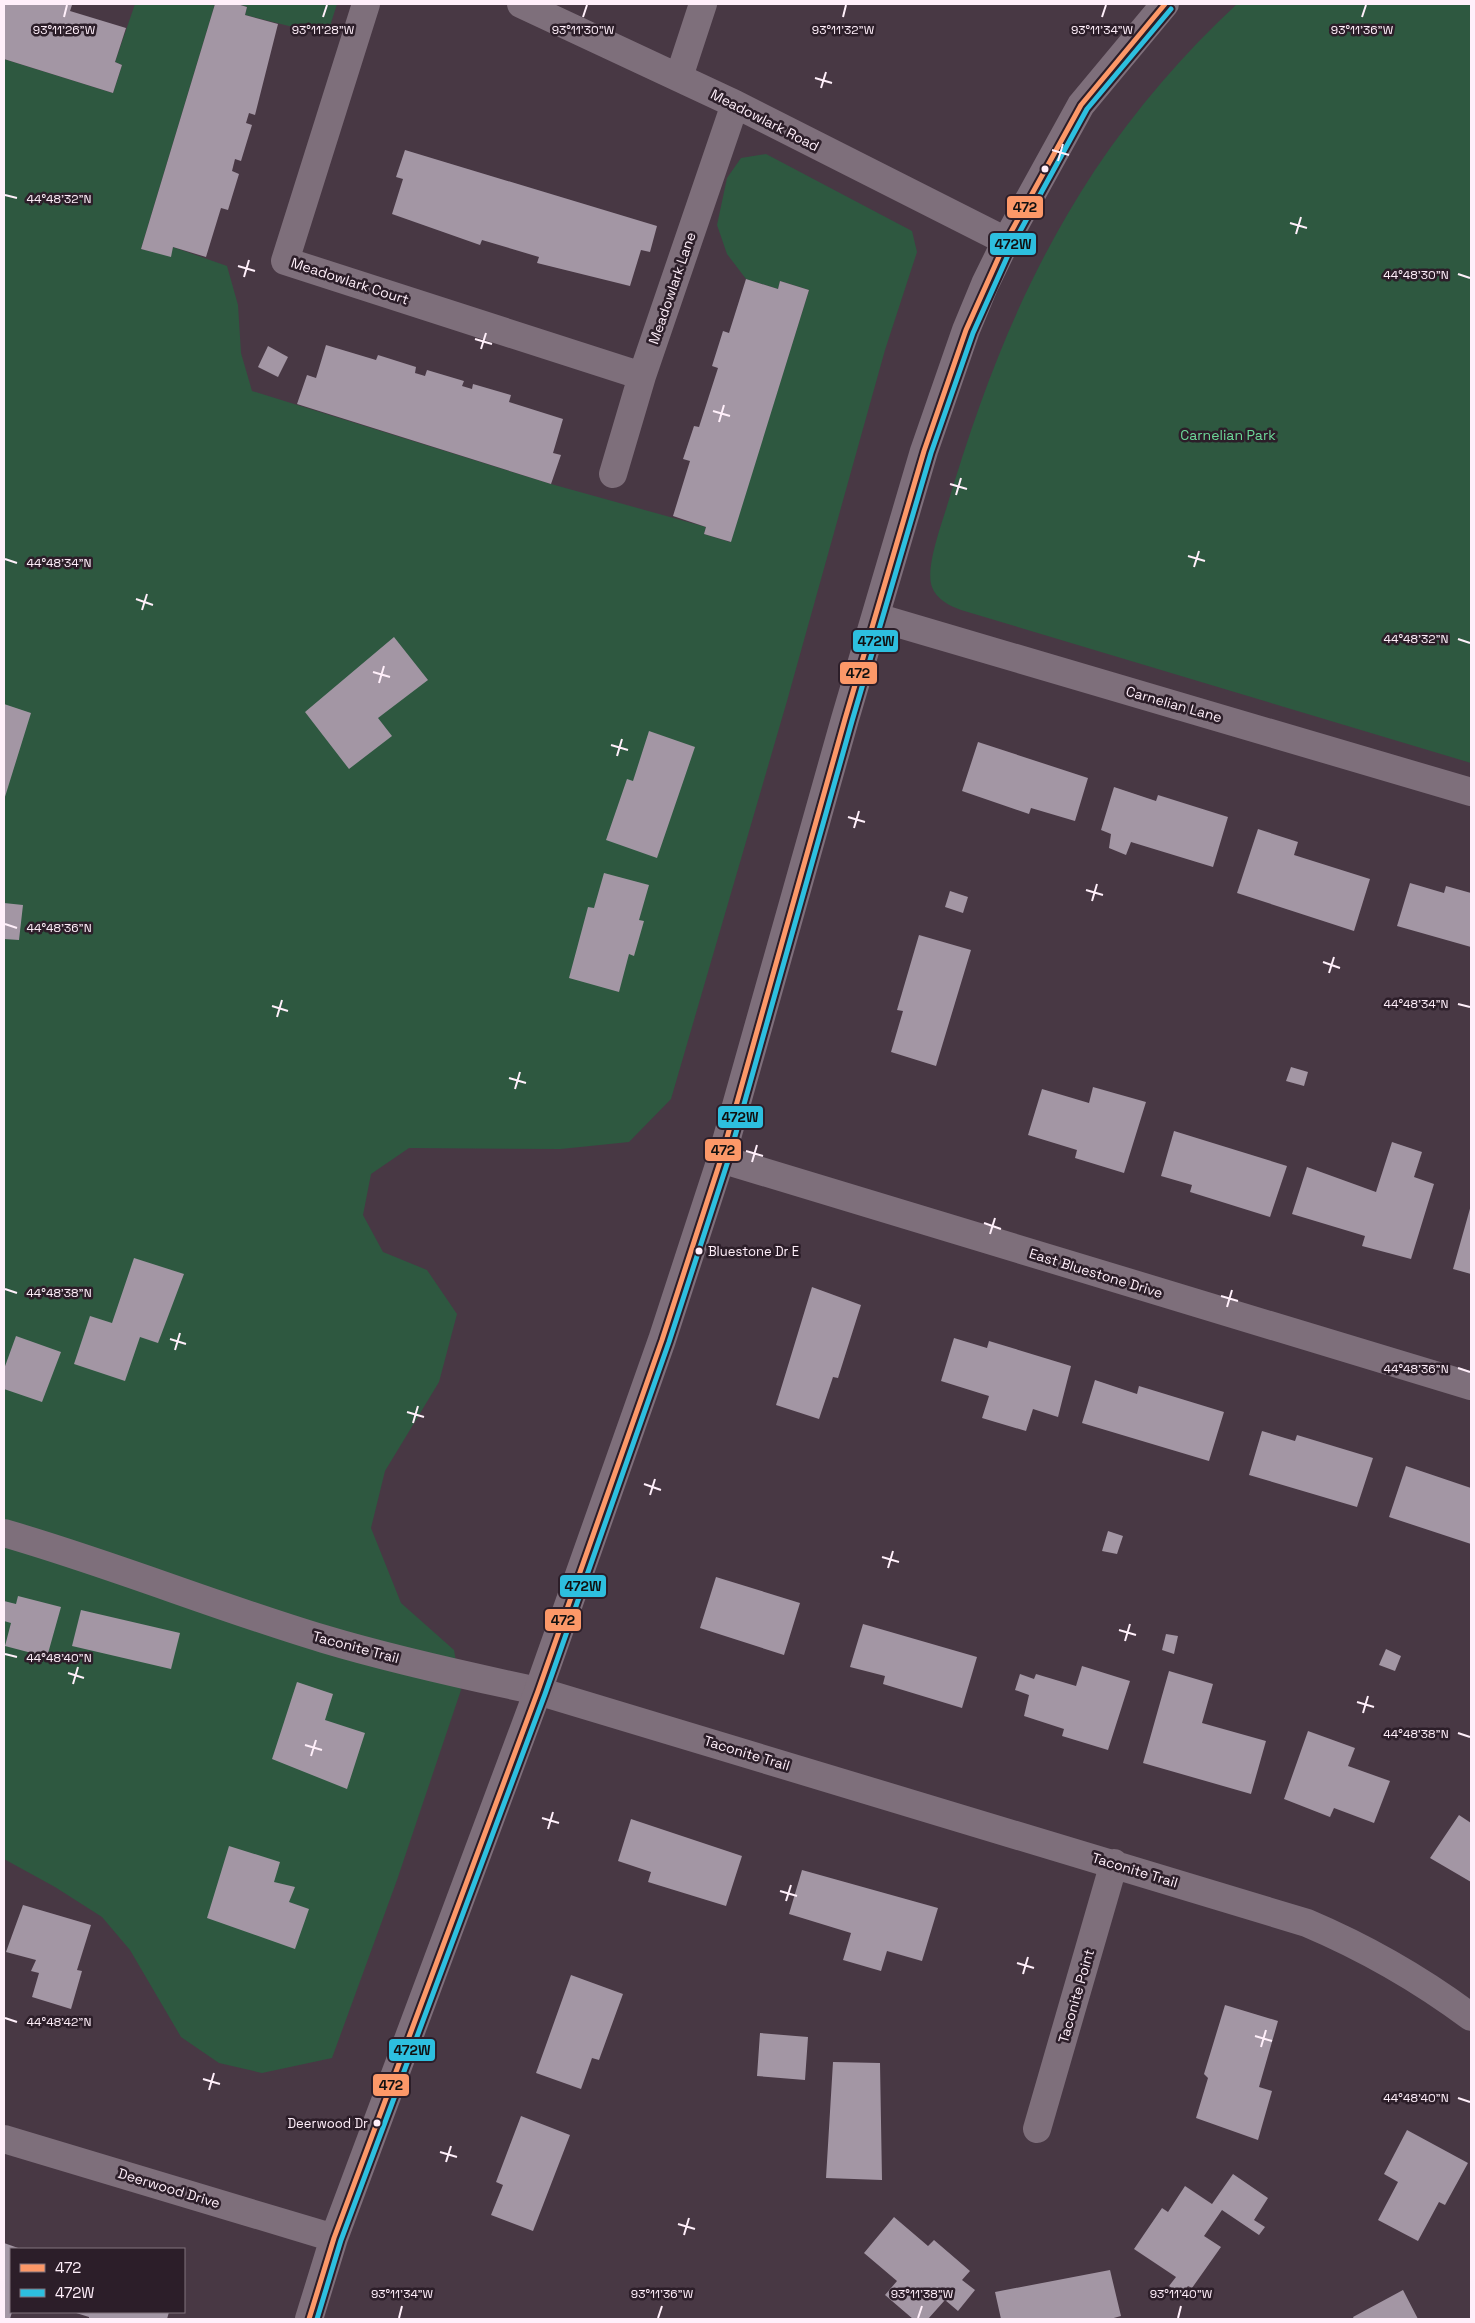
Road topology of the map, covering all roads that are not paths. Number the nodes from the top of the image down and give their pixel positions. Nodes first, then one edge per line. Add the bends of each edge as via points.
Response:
1 (366, 4) edge
2 (521, 4) edge
3 (703, 4) edge
4 (1165, 4) edge
5 (679, 77) junction
6 (735, 104) junction
7 (1006, 241) junction
8 (642, 376) junction
9 (613, 474) dead end
10 (876, 617) junction
11 (1471, 792) edge
12 (720, 1159) junction
13 (1471, 1386) edge
14 (4, 1533) edge
15 (538, 1691) junction
16 (1114, 1863) junction
17 (1471, 2017) edge
18 (1037, 2129) dead end
19 (4, 2139) edge
20 (334, 2238) junction
21 (309, 2319) edge

1 - 8 street, Meadowlark Court via 285,261
2 - 5 street, Meadowlark Road
3 - 5 street
4 - 7 street via 1081,105
5 - 6 street, Meadowlark Road
6 - 7 street, Meadowlark Road
6 - 8 street, Meadowlark Lane
7 - 10 street via 985,284 942,396
8 - 9 street, Meadowlark Lane
10 - 11 street, Carnelian Lane
10 - 12 street
12 - 13 street, East Bluestone Drive
12 - 15 street via 662,1340
14 - 15 street, Taconite Trail via 325,1639 478,1679
15 - 16 street, Taconite Trail
15 - 20 street
16 - 17 street, Taconite Trail via 1251,1904 1343,1938 1414,1977
16 - 18 street, Taconite Point
19 - 20 street, Deerwood Drive
20 - 21 street

